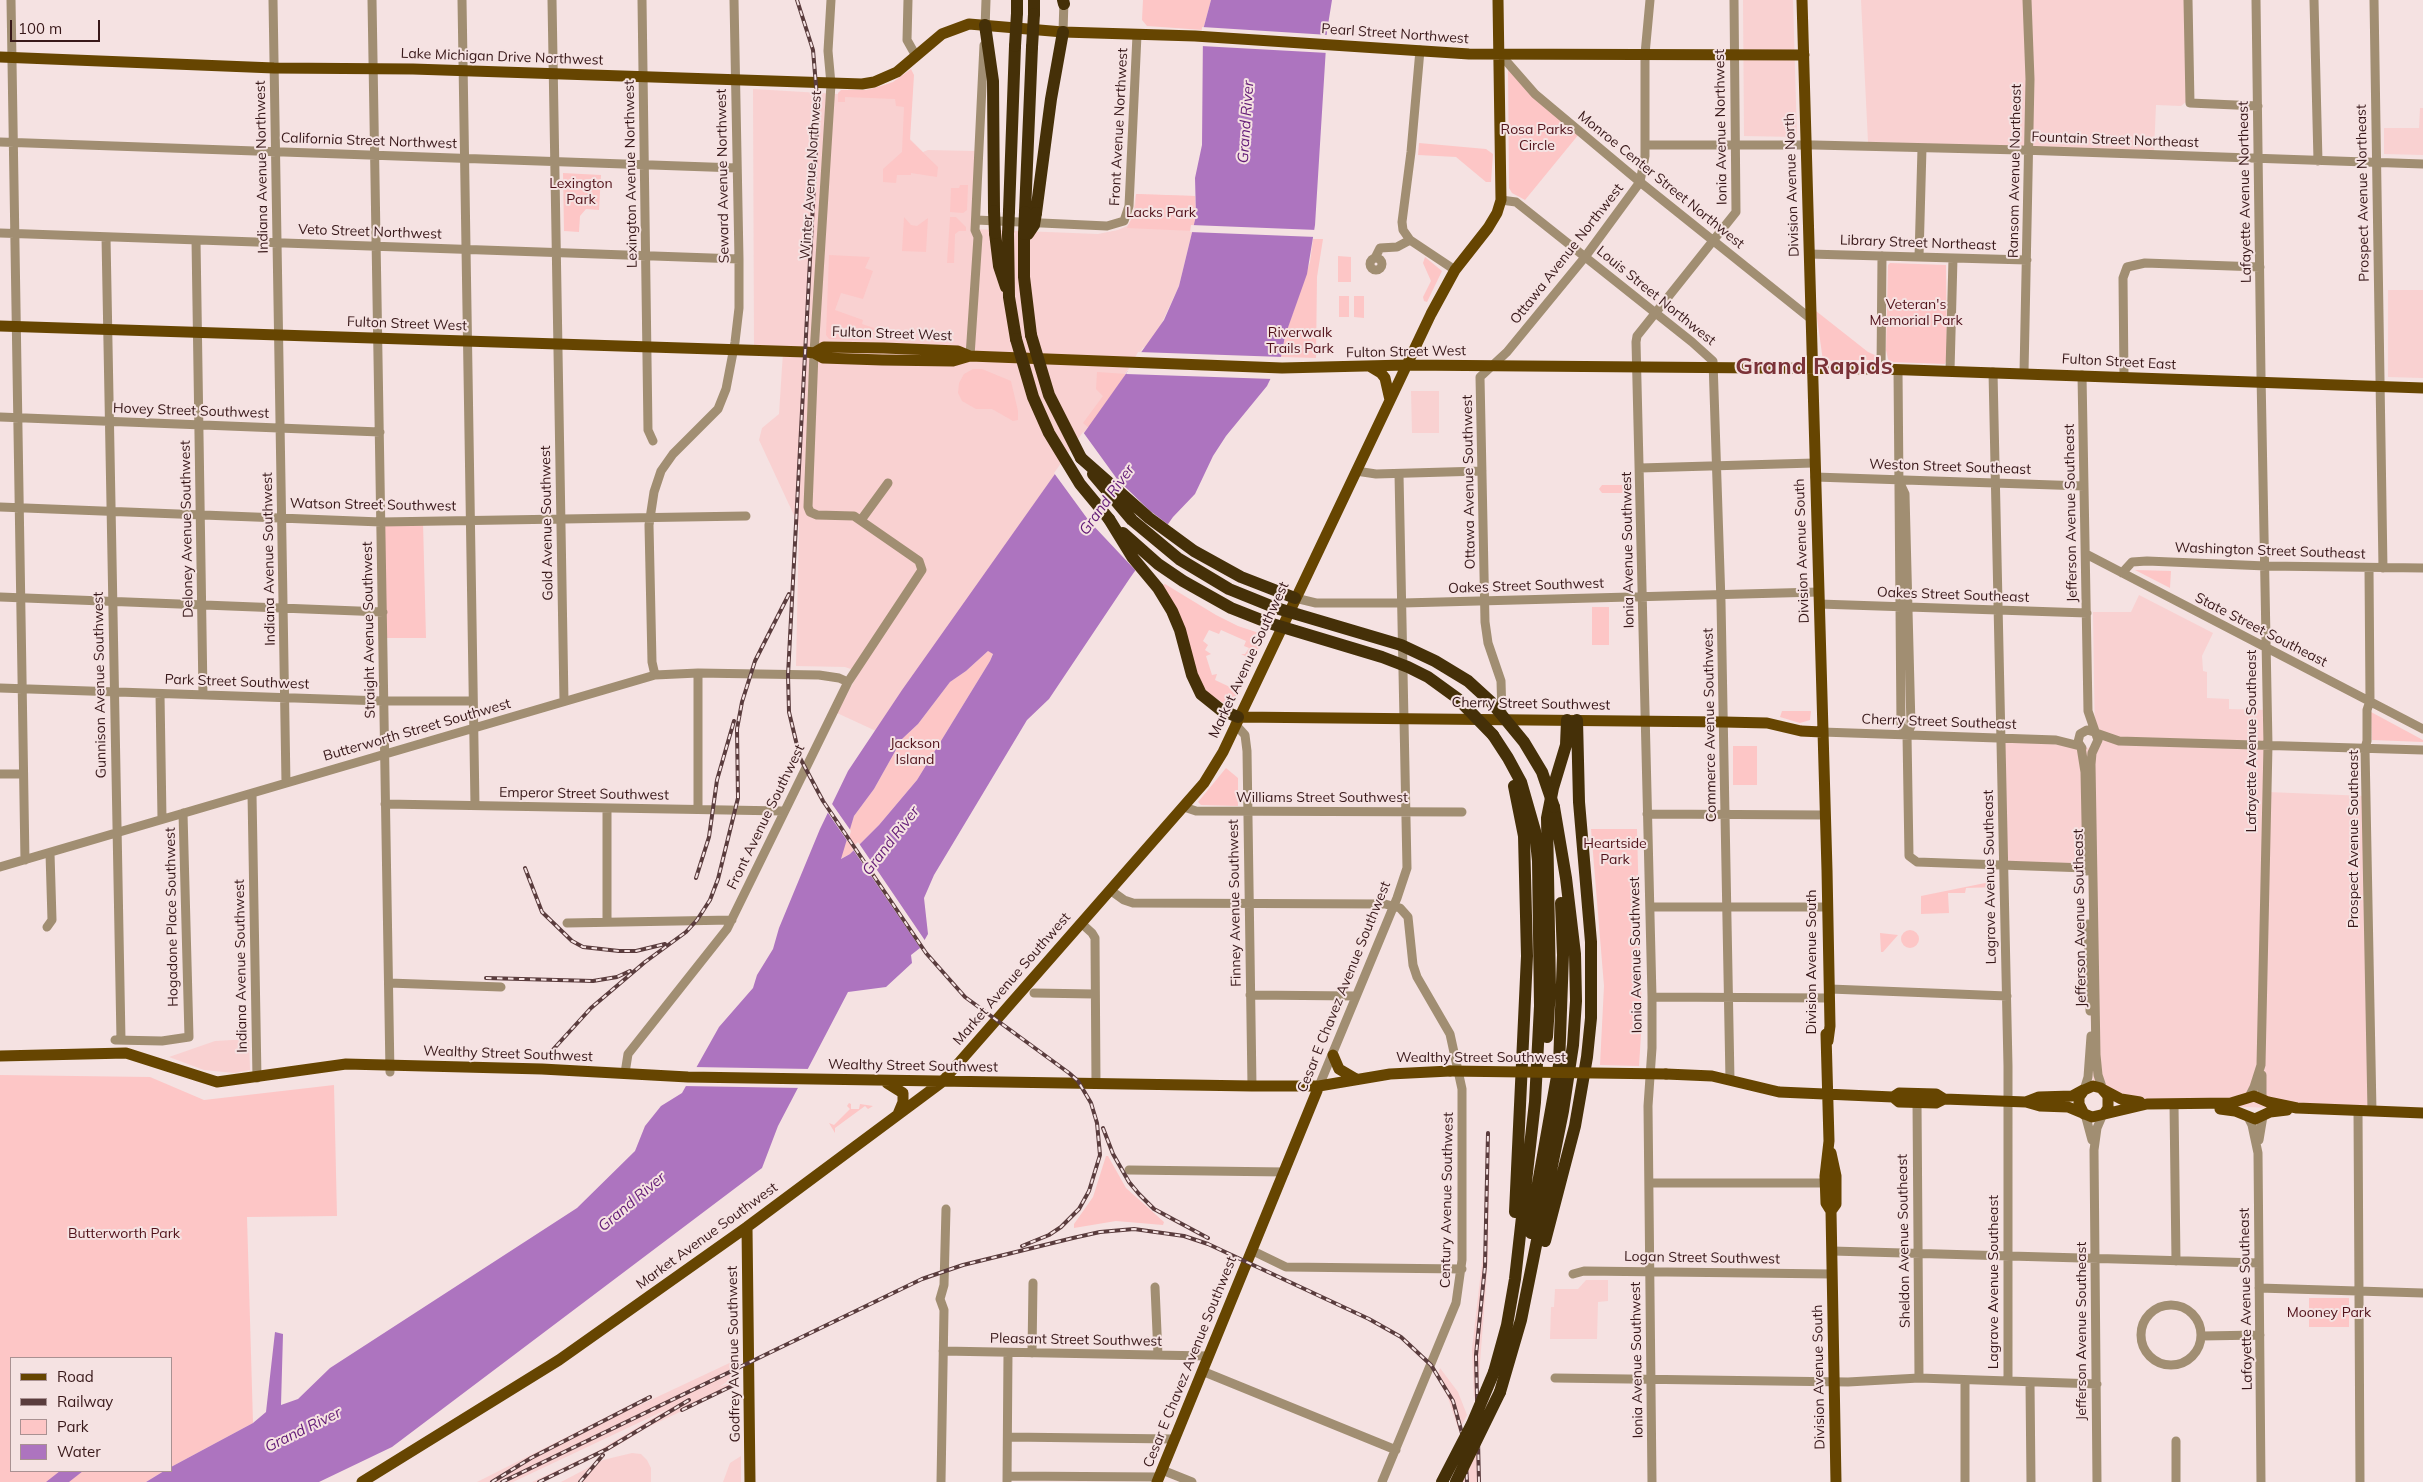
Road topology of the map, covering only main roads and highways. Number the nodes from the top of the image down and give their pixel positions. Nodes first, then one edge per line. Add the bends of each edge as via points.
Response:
1 (1017, 0) edge
2 (1034, 0) edge
3 (1498, 0) edge
4 (1802, 0) edge
5 (985, 25) junction
6 (1063, 32) junction
7 (1500, 54) junction
8 (1804, 55) junction
9 (0, 57) edge
10 (1030, 212) junction
11 (1010, 297) junction
12 (0, 326) edge
13 (1406, 365) junction
14 (1371, 367) junction
15 (1813, 370) junction
16 (2423, 388) edge
17 (1390, 401) junction
18 (1082, 458) junction
19 (1109, 519) junction
20 (1295, 598) junction
21 (1572, 720) junction
22 (1237, 721) junction
23 (1822, 732) junction
24 (1493, 735) junction
25 (1554, 807) junction
26 (1333, 1055) road end
27 (0, 1056) edge
28 (1521, 1072) junction
29 (1558, 1072) junction
30 (1356, 1079) junction
31 (880, 1081) junction
32 (942, 1082) junction
33 (1319, 1086) junction
34 (2084, 1090) junction
35 (2104, 1090) junction
36 (1828, 1095) junction
37 (1893, 1097) junction
38 (2248, 1097) junction
39 (1944, 1099) junction
40 (2263, 1099) junction
41 (1534, 1102) junction
42 (2026, 1102) junction
43 (2146, 1104) junction
44 (2180, 1105) junction
45 (2297, 1108) junction
46 (2423, 1113) edge
47 (2084, 1114) junction
48 (2103, 1114) junction
49 (898, 1115) junction
50 (2263, 1116) junction
51 (2247, 1117) junction
52 (1829, 1141) junction
53 (1831, 1211) junction
54 (747, 1226) junction
55 (1530, 1276) junction
56 (1527, 1290) junction
57 (1511, 1303) junction
58 (1160, 1476) edge
59 (362, 1482) edge
60 (750, 1482) edge
61 (1442, 1482) edge
62 (1456, 1482) edge
63 (1836, 1482) edge

1 - 11 highway, bridge via 1008,234
2 - 10 highway, bridge
3 - 7 main road
4 - 8 main road, Division Avenue North
5 - 6 main road, Pearl Street Northwest
5 - 9 main road, Lake Michigan Drive Northwest via 969,24 942,34 897,72 874,82 830,84 735,78 274,68
5 - 11 highway via 992,81 994,222 999,266
6 - 7 main road, Pearl Street Northwest via 1196,36
6 - 10 highway
7 - 8 main road, Pearl Street Northwest
7 - 13 main road, Market Avenue Southwest via 1501,200 1488,228 1455,270
8 - 15 main road, Division Avenue North
10 - 18 highway, bridge via 1034,225 1026,237 1025,295 1031,335 1049,395
11 - 19 highway, bridge via 1016,339 1033,397 1049,433 1076,478
12 - 14 main road, Fulton Street West via 814,353 824,358 953,361 970,356 1282,368
13 - 14 main road, Fulton Street West
13 - 15 main road, Fulton Street West
13 - 17 main road, Market Avenue Southwest
14 - 17 main road via 1385,378
15 - 16 main road, Fulton Street East via 1993,372
15 - 23 main road, Division Avenue South
17 - 20 main road, Market Avenue Southwest
18 - 20 highway via 1176,538 1231,572
18 - 25 highway, bridge via 1117,504 1144,532 1206,577 1229,590 1276,608 1401,646 1435,660 1468,681 1492,702 1524,742 1542,772
19 - 22 highway via 1132,558 1172,611 1201,694
19 - 24 highway, bridge via 1158,564 1208,597 1269,623 1382,657 1418,672 1457,698
20 - 22 main road, Market Avenue Southwest
21 - 22 main road, Cherry Street Southwest
21 - 23 main road, Cherry Street Southwest via 1767,723
21 - 41 highway via 1547,818 1549,1010 1544,1064
21 - 56 highway via 1591,942 1590,1030 1575,1126 1545,1241
22 - 32 main road, Market Avenue Southwest via 1213,771 1184,807
23 - 36 main road, Division Avenue South
24 - 28 highway via 1515,791 1524,836 1527,962
24 - 41 highway via 1520,782 1534,826 1537,852 1539,1044
25 - 29 highway via 1563,939
25 - 55 highway via 1574,940 1576,1001 1570,1070
26 - 30 main road via 1339,1069
27 - 31 main road, Wealthy Street Southwest via 126,1053 217,1082 346,1064 390,1068
28 - 29 main road, Wealthy Street Southwest, bridge
28 - 30 main road, Wealthy Street Southwest, bridge via 1416,1071
28 - 57 highway
29 - 36 main road, Wealthy Street Southwest, bridge via 1712,1076 1779,1092
29 - 55 highway via 1533,1216
30 - 33 main road, Wealthy Street Southwest
31 - 32 main road, Wealthy Street Southwest
31 - 49 main road via 895,1086 903,1093
32 - 33 main road, Wealthy Street Southwest
32 - 49 main road, Market Avenue Southwest
33 - 58 main road, Cesar E Chavez Avenue Southwest
34 - 35 main road via 2093,1086
34 - 42 main road via 2067,1097 2039,1097
34 - 47 main road via 2078,1100
35 - 43 main road via 2121,1099
35 - 48 main road via 2109,1100
36 - 37 main road, Wealthy Street Southwest
36 - 52 main road, Division Avenue South
37 - 39 main road via 1899,1093 1936,1094
37 - 39 main road via 1899,1102 1936,1103
38 - 40 main road
38 - 44 main road via 2231,1103
38 - 51 main road via 2243,1107
39 - 42 main road
40 - 45 main road via 2272,1104
40 - 50 main road via 2266,1109
41 - 57 highway
42 - 47 main road via 2036,1106 2068,1107
43 - 44 main road
43 - 48 main road
44 - 51 main road via 2235,1111
45 - 46 main road
45 - 50 main road
47 - 48 main road via 2092,1117
49 - 54 main road, Market Avenue Southwest
50 - 51 main road via 2255,1120
52 - 53 main road, Division Avenue South via 1825,1183 1826,1203
52 - 53 main road, Division Avenue South via 1836,1176 1836,1204
53 - 63 main road, Division Avenue South
54 - 59 main road, Market Avenue Southwest via 559,1360
54 - 60 main road, Godfrey Avenue Southwest
55 - 56 highway
56 - 62 highway, bridge via 1500,1392
57 - 61 highway, bridge via 1494,1372

